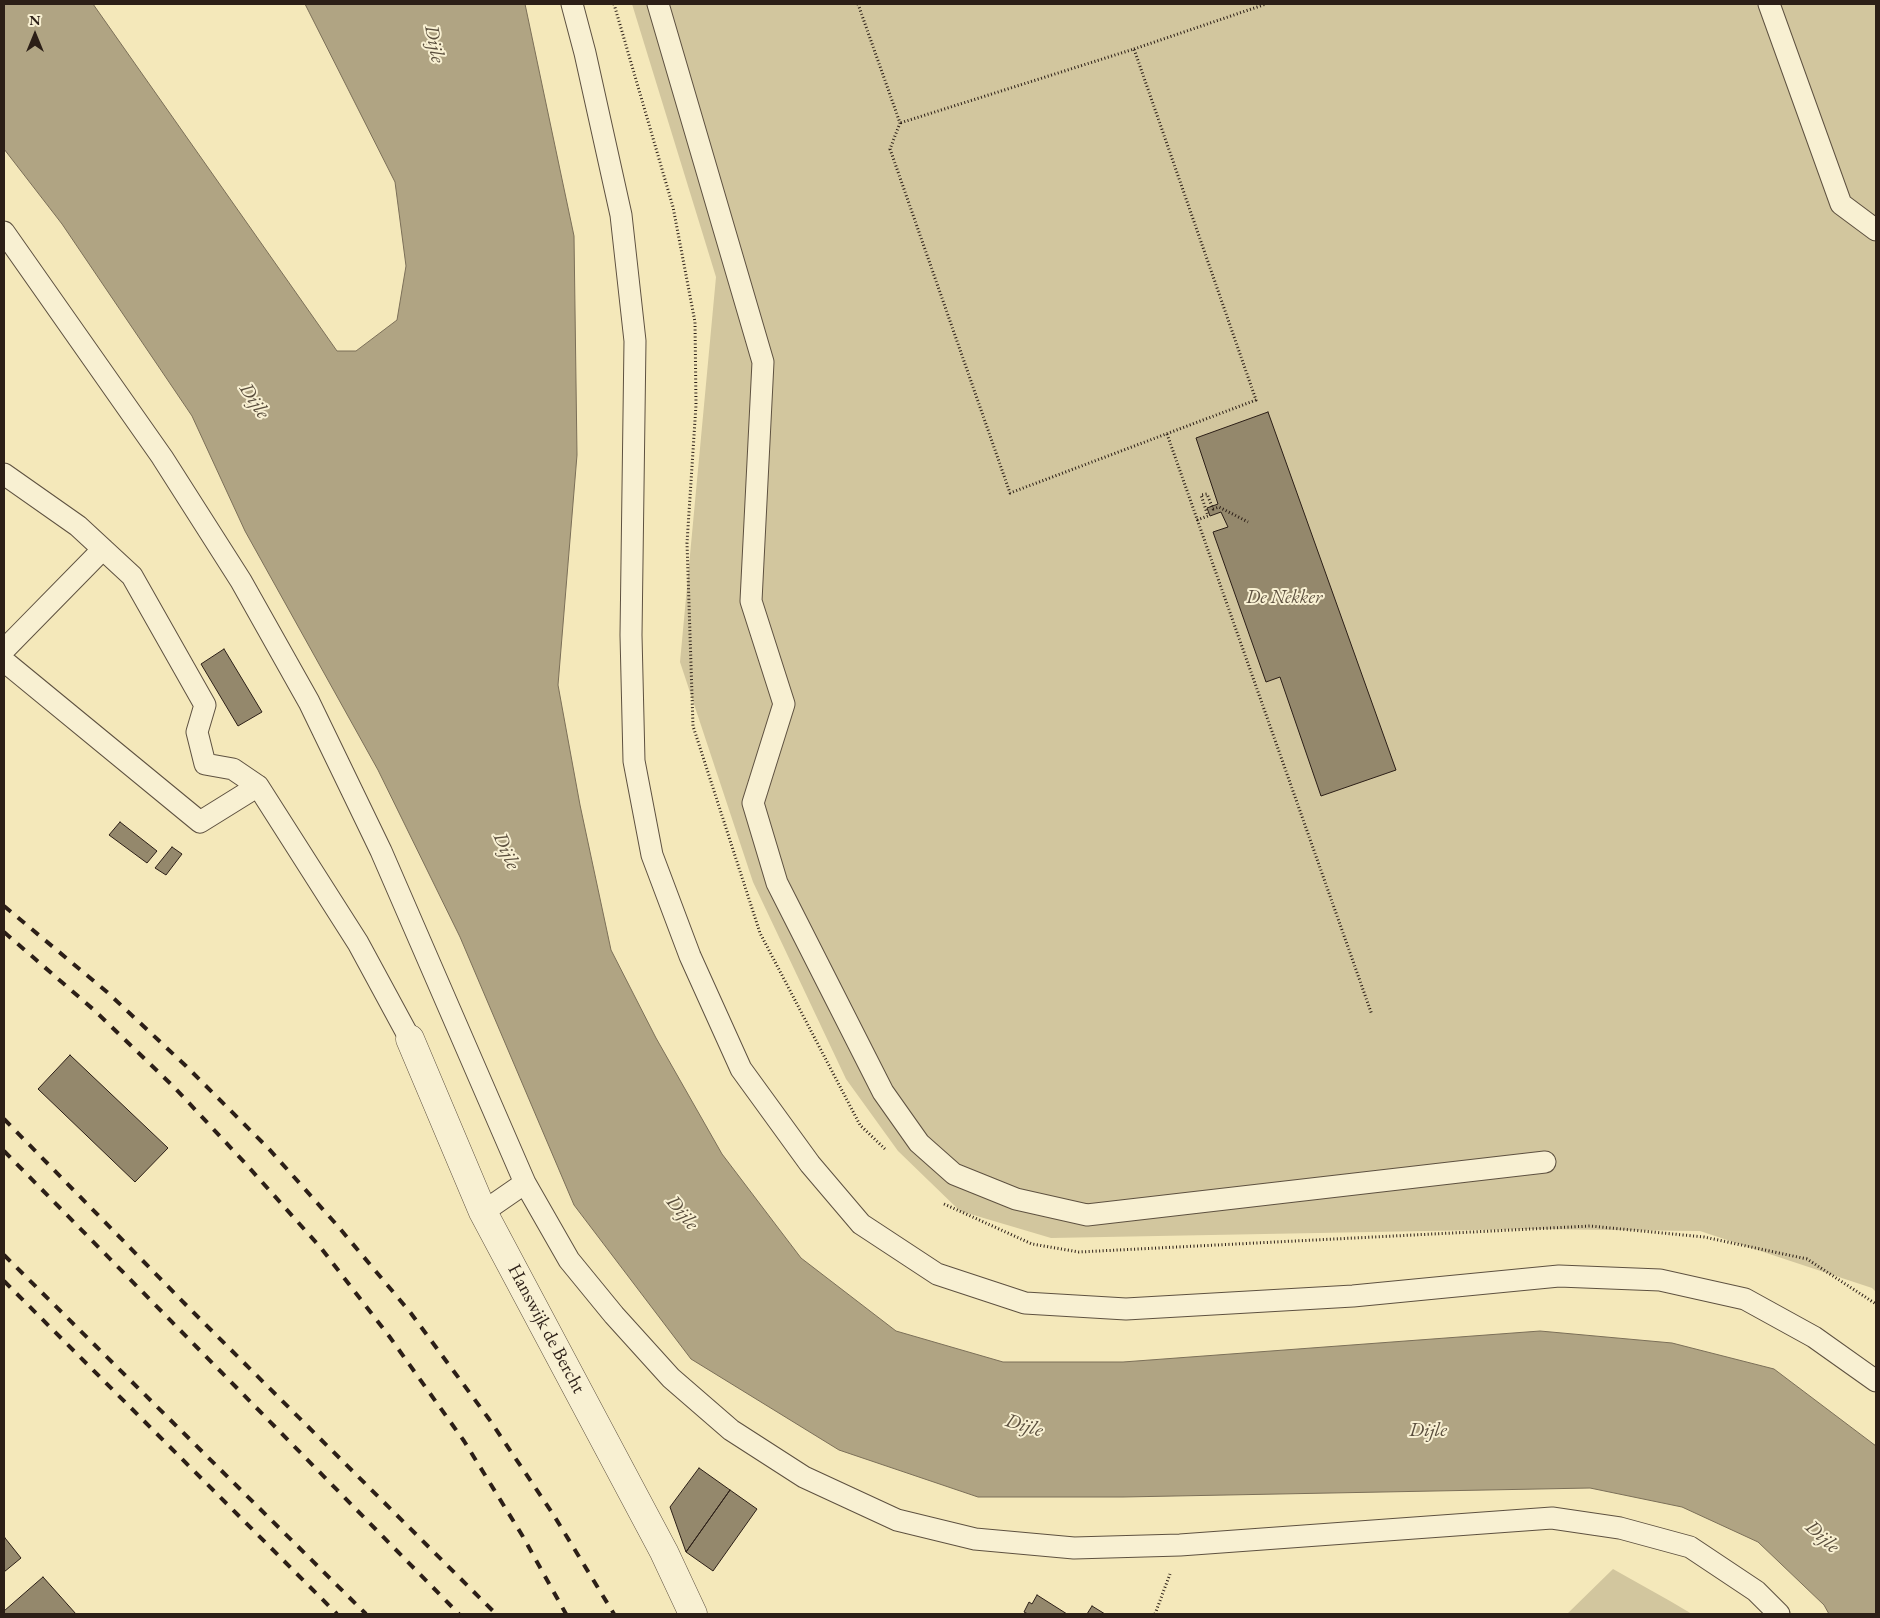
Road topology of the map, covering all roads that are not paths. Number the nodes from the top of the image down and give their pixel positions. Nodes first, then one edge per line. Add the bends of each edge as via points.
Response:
1 (572, 4) edge
2 (658, 4) edge
3 (1769, 4) edge
4 (1876, 230) edge
5 (4, 232) edge
6 (4, 474) edge
7 (104, 549) junction
8 (4, 650) edge
9 (4, 661) edge
10 (258, 786) junction
11 (410, 1039) joint
12 (1545, 1162) dead end
13 (525, 1183) junction
14 (483, 1212) junction
15 (1876, 1381) edge
16 (692, 1614) edge
17 (1780, 1614) edge

1 - 15 lane via 621,216 635,341 631,635 634,761 652,855 690,956 741,1069 810,1164 861,1224 937,1274 1025,1303 1126,1309 1354,1296 1559,1276 1660,1280 1745,1299 1814,1337
2 - 12 lane via 763,362 750,601 784,704 753,803 777,883 883,1092 919,1143 954,1174 1016,1199 1087,1215
3 - 4 lane via 1841,204
5 - 13 lane via 162,457 241,581 310,702 381,851
6 - 7 lane via 78,526
7 - 8 lane
7 - 10 lane via 132,576 205,705 197,732 205,764 233,769
9 - 10 lane via 200,822
10 - 11 lane via 358,943
11 - 14 street, Hanswijk de Bercht
13 - 14 lane
13 - 17 lane via 569,1260 672,1378 731,1430 804,1477 897,1520 975,1539 1074,1548 1180,1545 1552,1518 1620,1528 1690,1547 1756,1591
14 - 16 street, Hanswijk de Bercht via 664,1552

